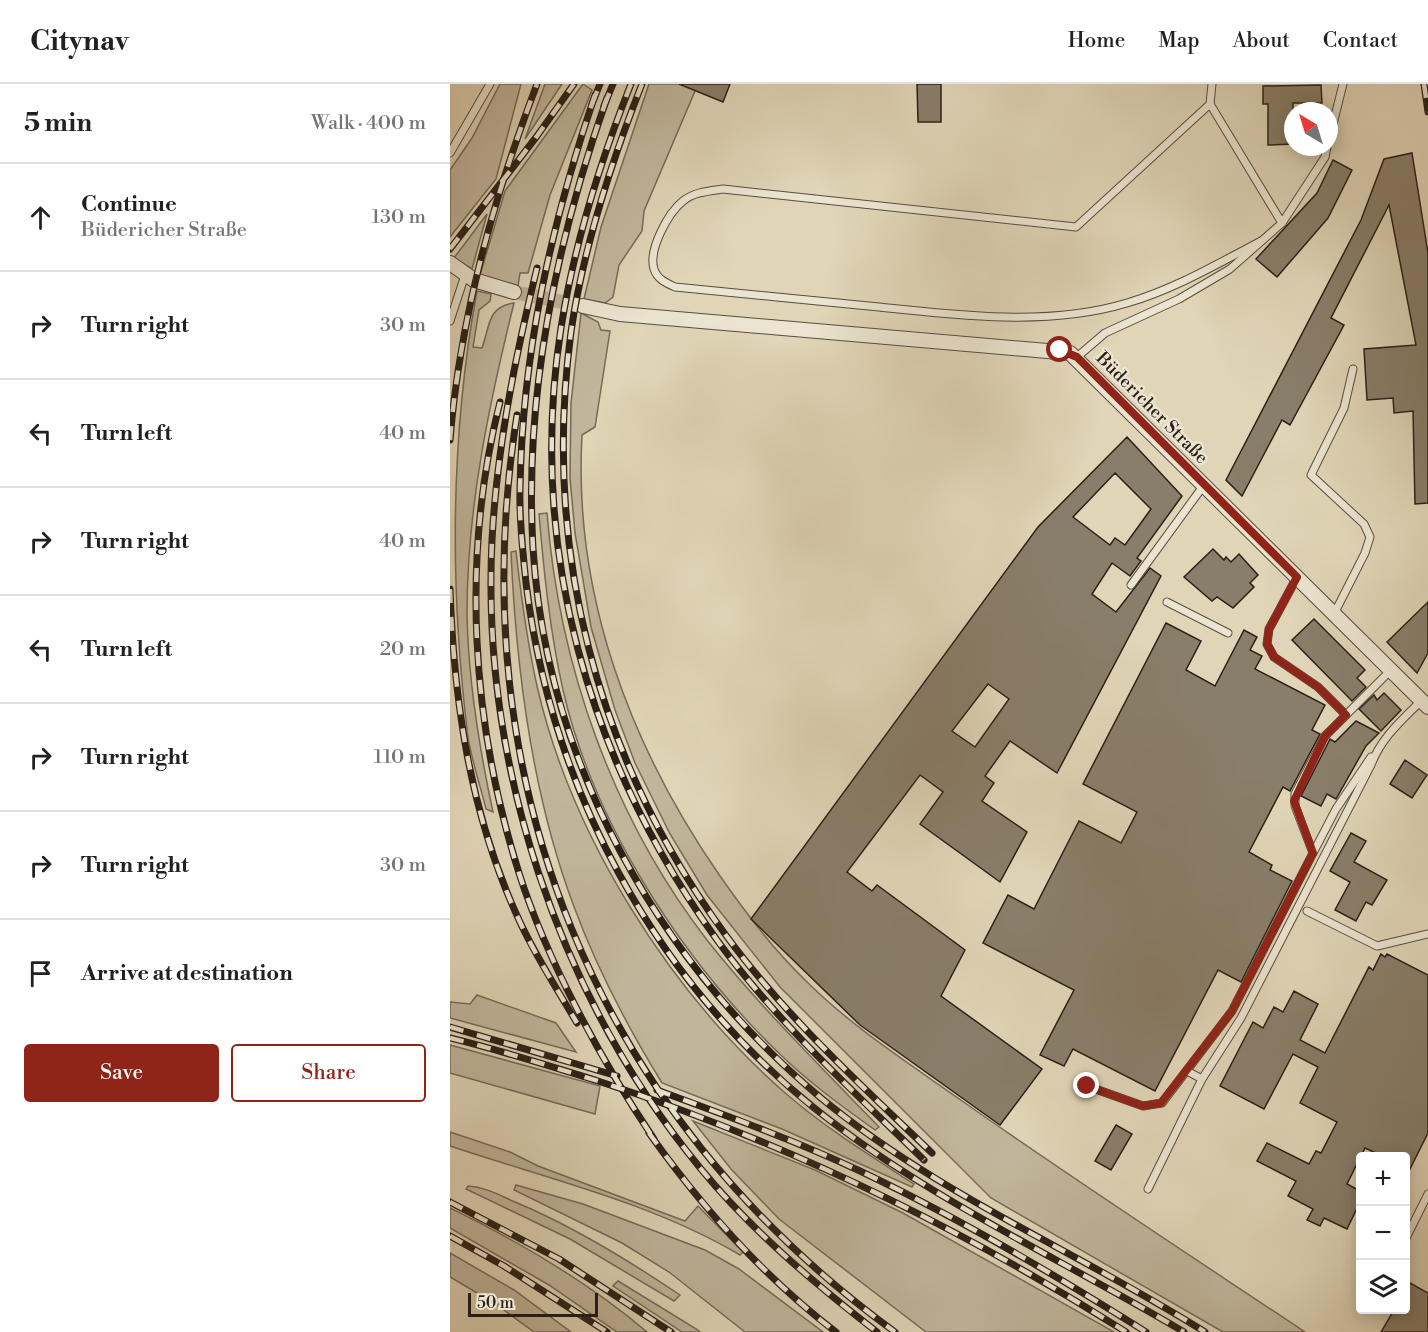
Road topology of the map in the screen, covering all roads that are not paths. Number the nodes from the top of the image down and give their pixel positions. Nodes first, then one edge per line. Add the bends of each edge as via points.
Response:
1 (490, 84) edge
2 (1212, 84) edge
3 (1343, 84) edge
4 (1210, 104) junction
5 (1338, 104) edge
6 (450, 153) edge
7 (1325, 156) edge
8 (1282, 223) junction
9 (1263, 240) junction
10 (450, 263) edge
11 (465, 275) junction
12 (514, 292) tunnel mouth
13 (583, 306) tunnel mouth
14 (450, 321) edge
15 (1077, 357) junction
16 (1353, 369) dead end
17 (1204, 485) junction
18 (1297, 577) junction
19 (1131, 585) dead end
20 (1167, 602) dead end
21 (1334, 614) junction
22 (1228, 633) dead end
23 (1390, 670) junction
24 (1425, 704) edge
25 (1346, 715) junction
26 (1377, 749) junction
27 (1313, 853) junction
28 (1307, 911) dead end
29 (1428, 934) edge
30 (1187, 1071) junction
31 (1202, 1079) junction
32 (1087, 1086) dead end
33 (1148, 1189) dead end
34 (1428, 1194) edge
35 (1410, 1230) edge

1 - 6 lane
2 - 4 lane
3 - 5 lane
4 - 8 lane
4 - 9 lane via 1076,227 723,189 702,192 683,201 666,220 656,243 653,268 661,281 675,287 947,314 1066,315 1126,303 1180,284
7 - 8 lane
8 - 9 lane
9 - 15 lane via 1230,269 1179,299 1104,333
10 - 11 street
11 - 12 street
11 - 14 lane
13 - 15 street, Büdericher Straße via 620,314 1060,350
15 - 17 street, Büdericher Straße
16 - 21 lane via 1344,408 1311,474 1364,524 1370,537
17 - 18 street, Büdericher Straße
17 - 19 lane
18 - 21 street, Büdericher Straße
18 - 25 lane via 1269,629 1267,644 1274,657 1318,687
20 - 22 lane
21 - 23 street, Büdericher Straße
23 - 24 street, Büdericher Straße
23 - 25 lane
24 - 26 lane via 1386,736
25 - 27 lane via 1325,736 1294,801
26 - 27 lane via 1336,809
26 - 31 lane via 1241,1018
27 - 30 lane via 1232,1011
28 - 29 lane via 1377,946
30 - 31 lane
30 - 32 lane via 1169,1096 1152,1106
31 - 33 lane
34 - 35 lane

